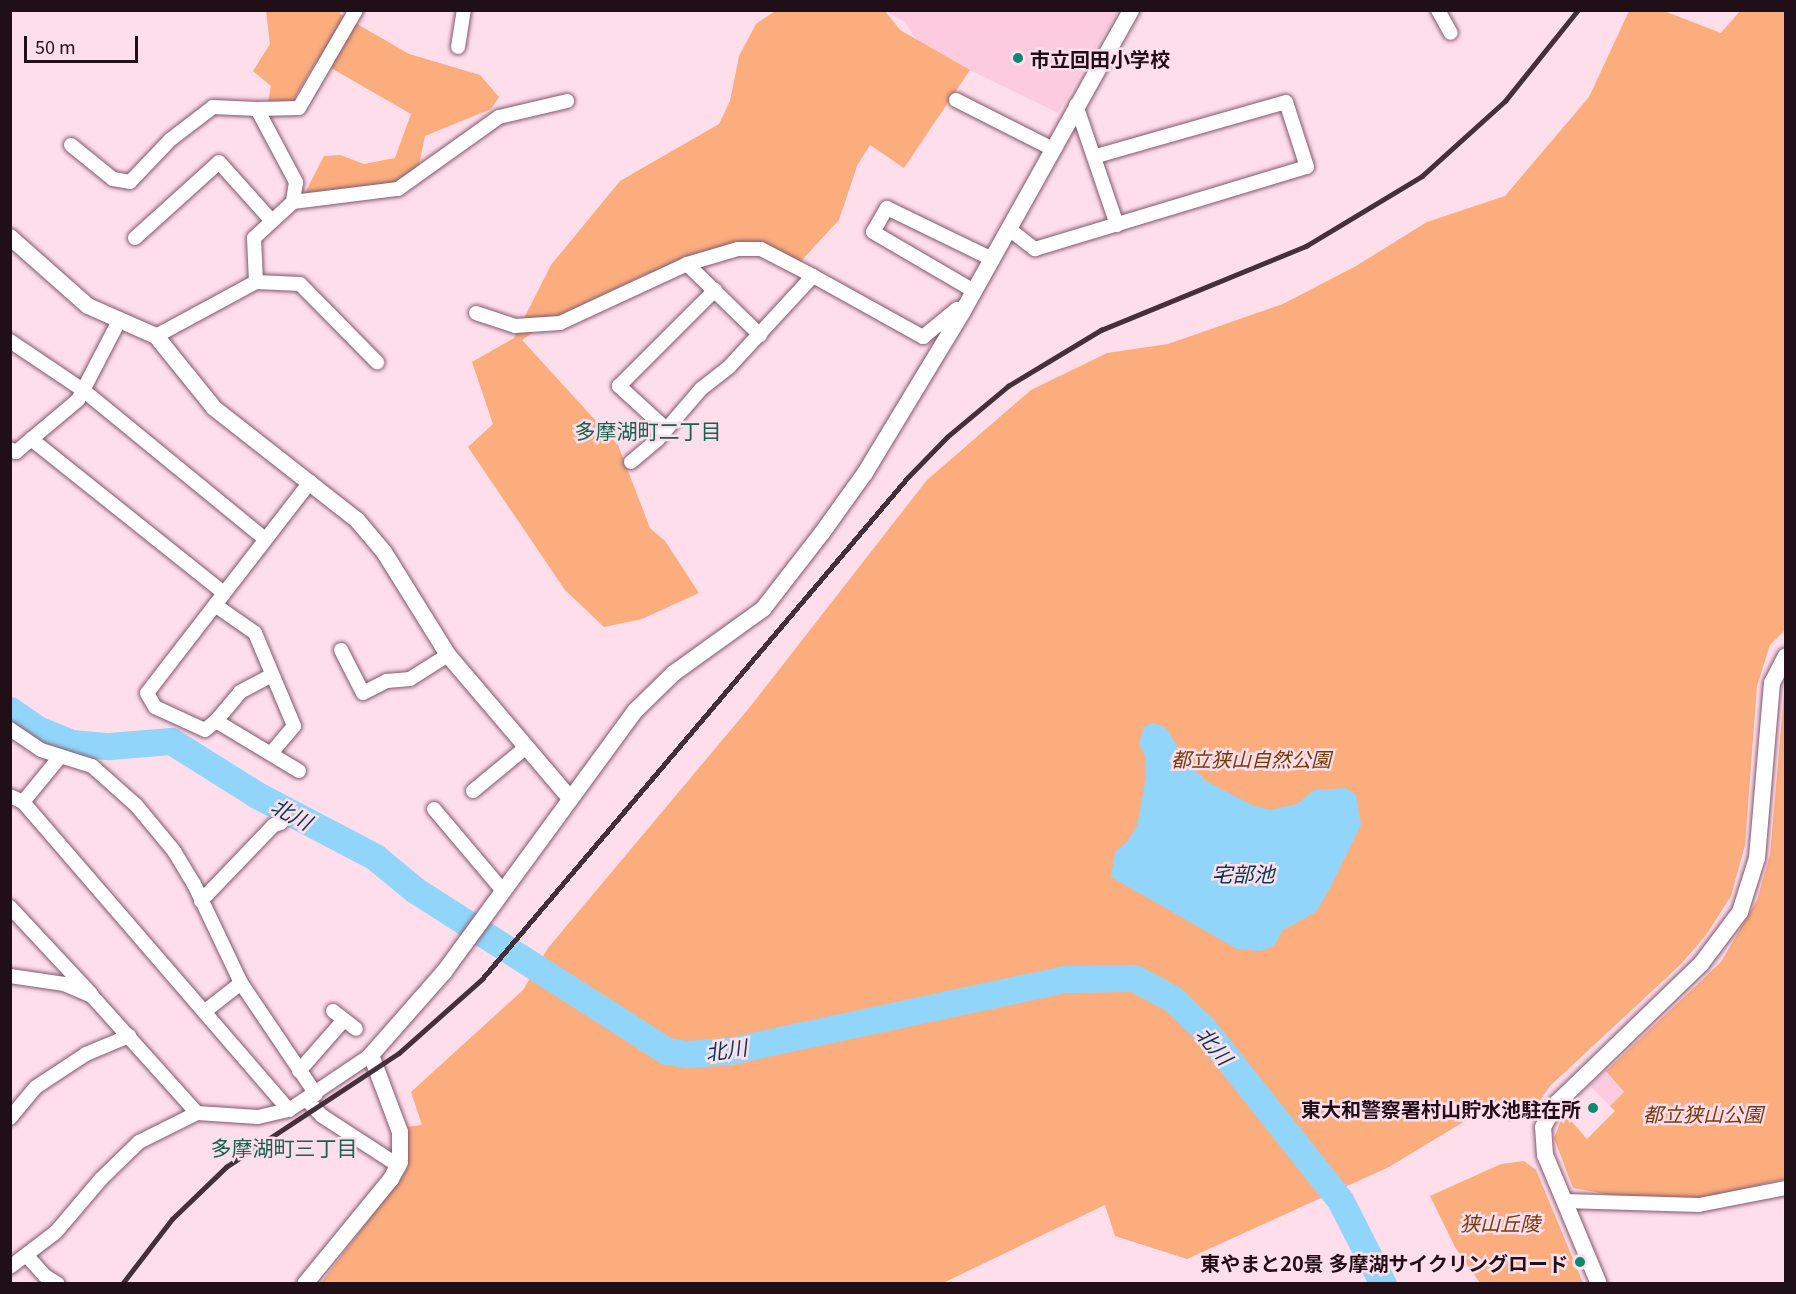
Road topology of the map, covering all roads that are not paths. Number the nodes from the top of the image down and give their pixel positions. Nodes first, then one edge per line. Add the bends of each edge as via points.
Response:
1 (356, 10) edge
2 (464, 10) edge
3 (1131, 10) edge
4 (1438, 10) edge
5 (1451, 33) dead end
6 (458, 47) dead end
7 (956, 100) dead end
8 (567, 101) dead end
9 (1076, 105) junction
10 (257, 109) junction
11 (71, 145) dead end
12 (1053, 149) junction
13 (1097, 156) junction
14 (293, 202) junction
15 (272, 221) junction
16 (1117, 225) junction
17 (1009, 229) junction
18 (10, 237) edge
19 (135, 238) dead end
20 (992, 259) junction
21 (687, 264) junction
22 (813, 276) junction
23 (256, 282) junction
24 (715, 290) junction
25 (974, 291) junction
26 (963, 311) junction
27 (476, 313) dead end
28 (120, 319) junction
29 (760, 335) junction
30 (156, 336) junction
31 (10, 341) edge
32 (377, 362) dead end
33 (83, 390) junction
34 (666, 429) junction
35 (31, 439) junction
36 (10, 449) edge
37 (631, 462) dead end
38 (310, 482) junction
39 (265, 539) junction
40 (224, 593) junction
41 (215, 605) junction
42 (341, 650) dead end
43 (448, 654) junction
44 (1785, 656) edge
45 (272, 675) junction
46 (216, 722) junction
47 (10, 729) edge
48 (525, 748) junction
49 (271, 753) junction
50 (60, 757) junction
51 (299, 771) dead end
52 (473, 791) dead end
53 (569, 797) junction
54 (17, 799) edge
55 (434, 809) dead end
56 (281, 823) dead end
57 (503, 891) junction
58 (201, 901) junction
59 (10, 907) edge
60 (10, 976) edge
61 (241, 983) junction
62 (92, 996) junction
63 (204, 1012) junction
64 (356, 1029) dead end
65 (129, 1036) junction
66 (371, 1055) junction
67 (299, 1071) junction
68 (311, 1097) junction
69 (289, 1110) junction
70 (196, 1113) junction
71 (10, 1118) edge
72 (399, 1166) junction
73 (1785, 1188) edge
74 (1564, 1201) junction
75 (28, 1257) junction
76 (10, 1268) edge
77 (58, 1284) edge
78 (305, 1284) edge
79 (1599, 1284) edge

1 - 10 street via 299,108
2 - 6 street
3 - 9 street
4 - 5 street
7 - 12 street
8 - 14 street via 499,117 398,189
9 - 12 street
9 - 13 street
10 - 11 street via 213,107 170,140 130,182 112,179
10 - 14 street via 296,182
12 - 17 street
13 - 16 street
13 - 16 street via 1286,102 1307,167
14 - 15 street
15 - 19 street via 219,162
15 - 23 street via 254,238
16 - 17 street via 1035,249
17 - 20 street
18 - 28 street via 88,306
20 - 25 street
20 - 25 street via 887,208 873,232
21 - 22 street via 738,249 761,249
21 - 24 street
21 - 27 street via 560,323 515,326
22 - 26 street via 923,337 957,309
22 - 29 street
23 - 30 street
23 - 32 street via 300,284
24 - 29 street
24 - 34 street via 620,386
25 - 26 street
26 - 53 street via 865,473 780,591 748,623 651,694
28 - 30 street
28 - 33 street
29 - 34 street via 701,389
30 - 38 street via 214,408
31 - 33 street
33 - 35 street via 78,400
33 - 39 street
34 - 37 street
35 - 36 street via 15,452
35 - 40 street
38 - 39 street
38 - 43 street via 372,536
39 - 40 street
40 - 41 street
41 - 45 street via 255,633
41 - 46 street via 147,693 155,707 205,730
42 - 43 street via 363,693 387,681 410,679
43 - 48 street
44 - 74 street via 1773,683 1760,839 1748,893 1731,928 1712,952 1546,1118 1544,1149
45 - 46 street via 240,692
45 - 49 street via 294,726
46 - 49 street
47 - 50 street via 41,750
48 - 52 street
48 - 53 street
49 - 51 street
50 - 54 street
50 - 58 street via 92,766 116,785 174,851
53 - 57 street
54 - 63 street
55 - 57 street via 447,835
56 - 58 street via 274,825
57 - 66 street via 465,943
58 - 61 street
59 - 62 street
60 - 62 street via 64,984
61 - 63 street
61 - 67 street
62 - 65 street
63 - 69 street
64 - 67 street via 339,1015
65 - 70 street
65 - 71 street via 86,1054 36,1087
66 - 68 street
66 - 72 street via 400,1132
67 - 68 street
68 - 69 street
68 - 72 street via 322,1116
69 - 70 street via 258,1117
70 - 75 street via 131,1148
72 - 78 street
73 - 74 street via 1699,1205
74 - 79 street
75 - 76 street
75 - 77 street

